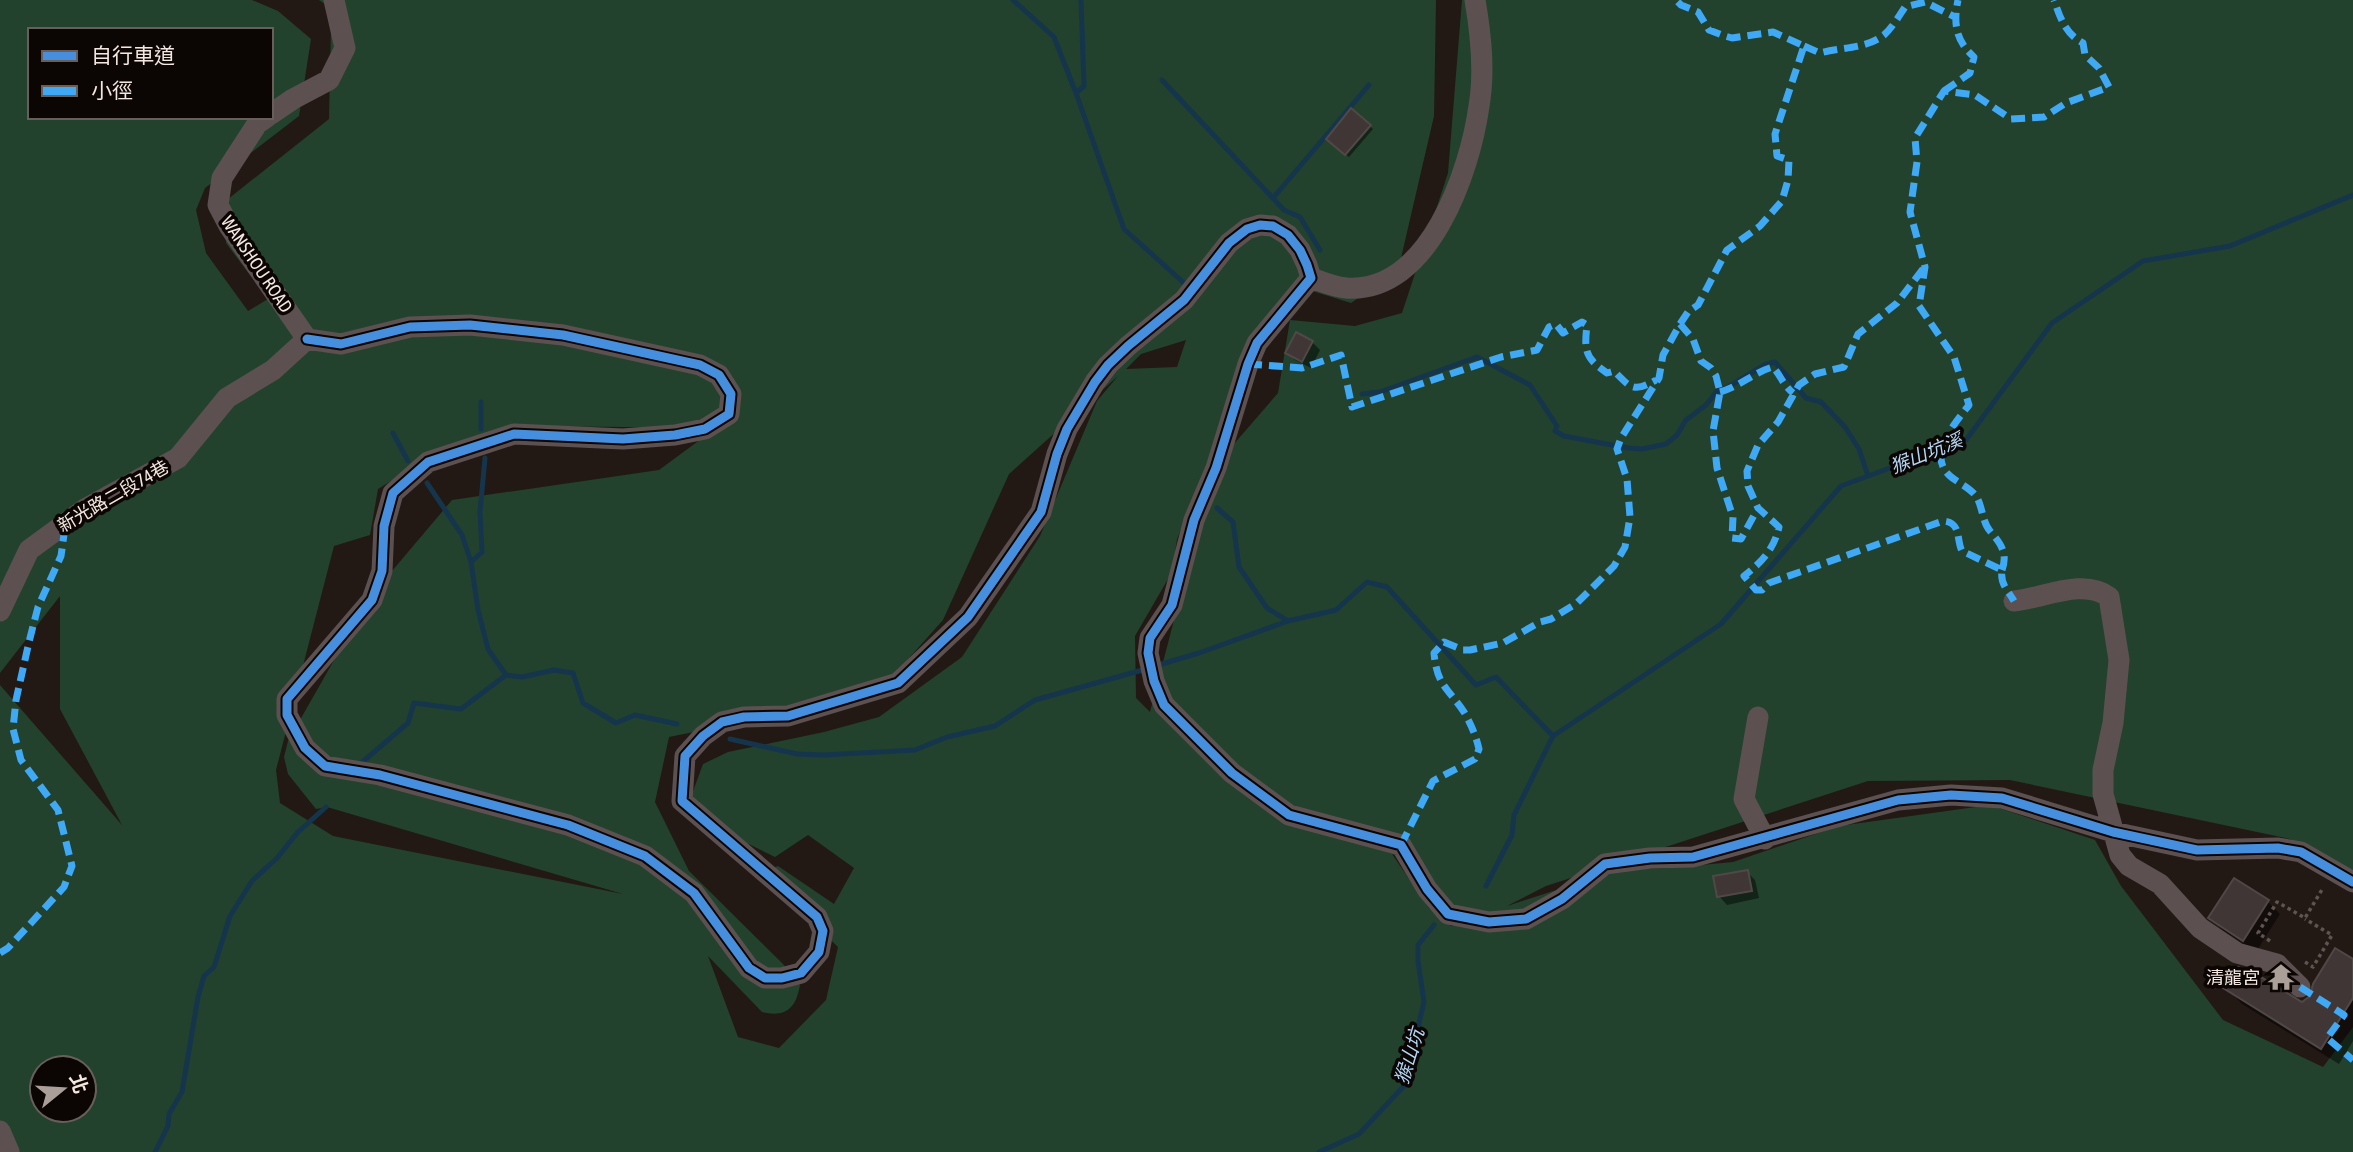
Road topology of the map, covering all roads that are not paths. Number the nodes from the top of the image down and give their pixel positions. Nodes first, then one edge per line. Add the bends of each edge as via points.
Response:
1 (334, 0) edge
2 (1475, 0) edge
3 (273, 113) edge
4 (264, 119) edge
5 (1311, 278) junction
6 (307, 339) junction
7 (2014, 601) dead end
8 (0, 611) edge
9 (1758, 716) dead end
10 (2112, 832) junction
11 (1765, 839) junction
12 (2353, 883) edge
13 (2300, 987) dead end
14 (0, 1130) edge
15 (9, 1152) edge

1 - 3 street via 345,48 329,80
2 - 5 street via 1482,61 1480,105 1465,165 1435,234 1413,263 1378,283 1348,288
4 - 6 street, WANSHOU ROAD via 222,177 218,205
5 - 6 street via 1300,250 1288,235 1273,226 1247,229 1229,243 1184,300 1108,365 1068,429 1041,512 1028,533 968,617 898,683 788,716 722,722 685,755 682,801 817,917 823,931 819,952 801,973 782,978 765,978 749,968 694,893 645,856 568,825 380,775 325,766 305,748 287,715 287,699 372,600 382,571 384,526 393,493 428,462 514,435 623,439 705,429 729,414 731,394 719,375 688,362 563,335 470,325 410,327 341,344
5 - 11 street via 1257,343 1194,520 1172,605 1150,638 1147,653 1164,705 1222,763 1289,815 1401,845 1448,914 1489,922 1526,919 1562,899 1605,864 1693,857
6 - 8 street, 新光路二段74巷 via 273,370 227,398 178,458 85,509 29,550
7 - 10 street via 2048,592 2092,589 2109,597 2119,660 2103,770
9 - 11 street via 1744,799
10 - 11 street via 2002,798 1951,794 1898,800
10 - 12 street via 2197,850 2278,848 2301,852
10 - 13 street via 2129,866 2160,884 2200,929 2237,953 2277,964
14 - 15 street

